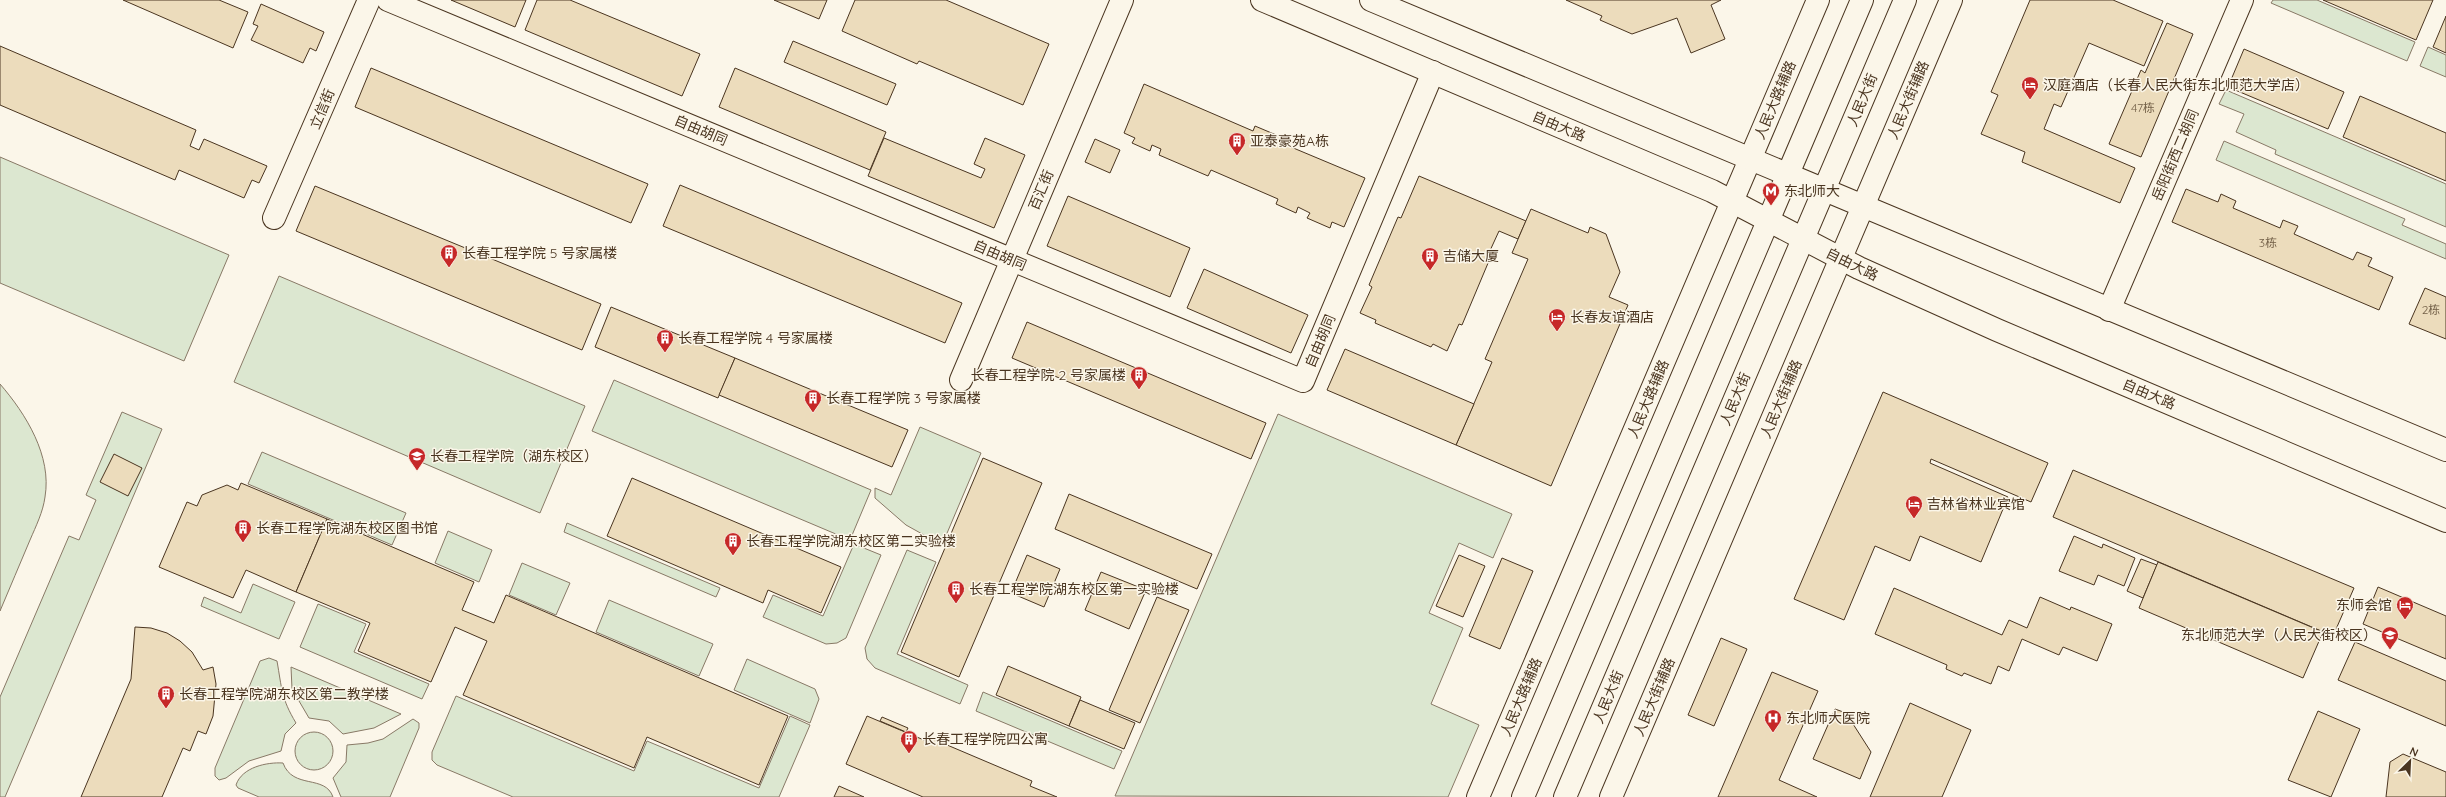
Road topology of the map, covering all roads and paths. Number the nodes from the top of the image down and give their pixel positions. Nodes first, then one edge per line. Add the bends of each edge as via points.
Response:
1 (369, 0) edge
2 (388, 0) edge
3 (1122, 0) edge
4 (1262, 0) edge
5 (1371, 0) edge
6 (1818, 0) edge
7 (1862, 0) edge
8 (1905, 0) edge
9 (1951, 0) edge
10 (2242, 0) edge
11 (1402, 6) edge
12 (1433, 72) junction
13 (1749, 160) junction
14 (1787, 176) junction
15 (1823, 191) junction
16 (1732, 201) junction
17 (1863, 207) junction
18 (274, 218) dead end
19 (1768, 221) junction
20 (1803, 239) junction
21 (1841, 258) junction
22 (1012, 260) junction
23 (2109, 310) junction
24 (961, 380) dead end
25 (2446, 450) edge
26 (2446, 521) edge
27 (1478, 797) edge
28 (1523, 797) edge
29 (1565, 797) edge
30 (1612, 797) edge

1 - 18 main road, 立信街
2 - 22 main road, 自由胡同
3 - 22 main road, 百汇街
4 - 12 main road, 自由大路
5 - 11 main road
6 - 13 main road, 人民大路辅路
7 - 14 main road
8 - 15 main road, 人民大街
9 - 17 main road, 人民大街辅路
10 - 23 main road, 岳阳街西二胡同
11 - 13 main road
12 - 16 main road, 自由大路
12 - 22 main road, 自由胡同 via 1303,381
13 - 14 main road
13 - 16 main road, 人民大路辅路
14 - 15 main road
14 - 19 main road
15 - 17 main road
15 - 20 main road, 人民大街
16 - 19 main road, 自由大路
16 - 27 main road, 人民大路辅路
17 - 21 main road, 人民大街辅路
17 - 23 main road
19 - 20 main road, 自由大路
19 - 28 main road
20 - 21 main road, 自由大路
20 - 29 main road, 人民大街
21 - 26 main road, 自由大路 via 1997,330
21 - 30 main road, 人民大街辅路
22 - 24 main road, 百汇街
23 - 25 main road

